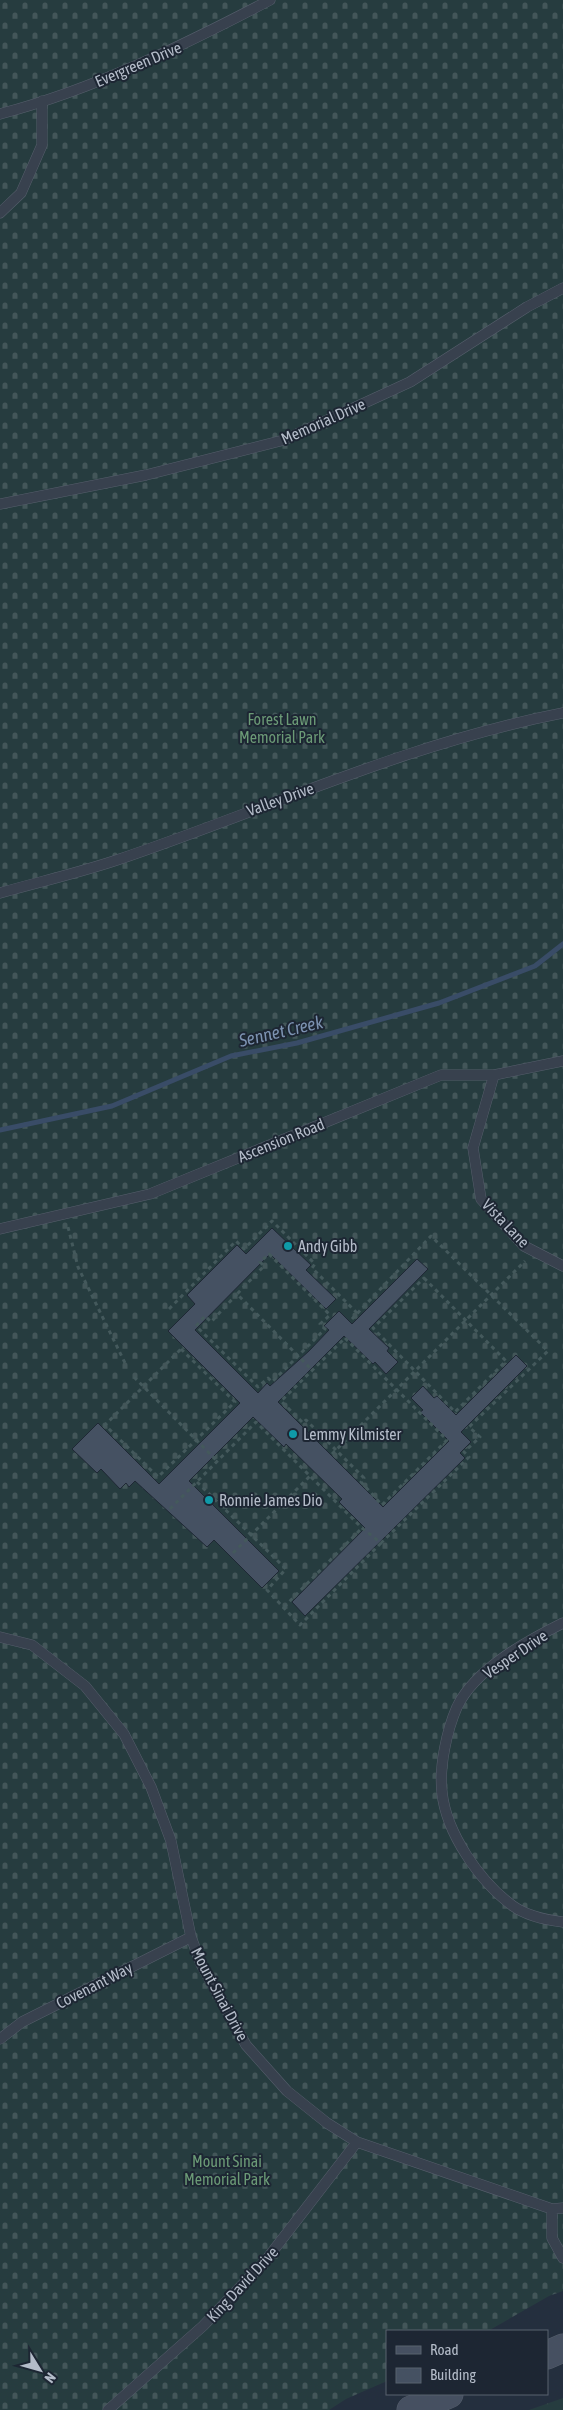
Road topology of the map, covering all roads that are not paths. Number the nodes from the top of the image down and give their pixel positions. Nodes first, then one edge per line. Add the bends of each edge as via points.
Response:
1 (270, 0) edge
2 (42, 101) junction
3 (0, 114) edge
4 (0, 213) edge
5 (563, 288) edge
6 (0, 504) edge
7 (563, 713) edge
8 (0, 894) edge
9 (563, 1061) edge
10 (494, 1075) junction
11 (0, 1229) edge
12 (563, 1266) edge
13 (563, 1623) edge
14 (0, 1637) edge
15 (563, 1922) edge
16 (191, 1936) junction
17 (0, 2039) edge
18 (357, 2142) junction
19 (563, 2208) edge
20 (552, 2209) junction
21 (563, 2258) edge
22 (563, 2348) edge
23 (548, 2354) edge
24 (447, 2395) edge
25 (108, 2410) edge
26 (411, 2410) edge

1 - 2 lane, Evergreen Drive via 182,47
2 - 3 lane, Evergreen Drive
2 - 4 lane via 42,144 21,193
5 - 6 lane, Memorial Drive via 527,307 410,382 284,440 146,475
7 - 8 lane, Valley Drive via 519,722 338,777 116,860
9 - 10 lane, Ascension Road
10 - 11 lane, Ascension Road via 441,1075 150,1194
10 - 12 lane, Vista Lane via 473,1148 480,1199 524,1246
13 - 15 lane, Vesper Drive via 484,1671 458,1705 444,1746 442,1792 457,1842 484,1878 513,1906 542,1919
14 - 16 lane, Mount Sinai Drive via 32,1646 85,1686 124,1734 151,1787 171,1841
16 - 17 lane, Covenant Way via 31,2018
16 - 18 lane, Mount Sinai Drive via 201,1964 246,2045 287,2091
18 - 20 lane, Mount Sinai Drive
18 - 25 lane, King David Drive via 266,2260 203,2326
19 - 20 lane, Mount Sinai Drive
20 - 21 lane via 552,2238
22 - 23 street
24 - 26 street

